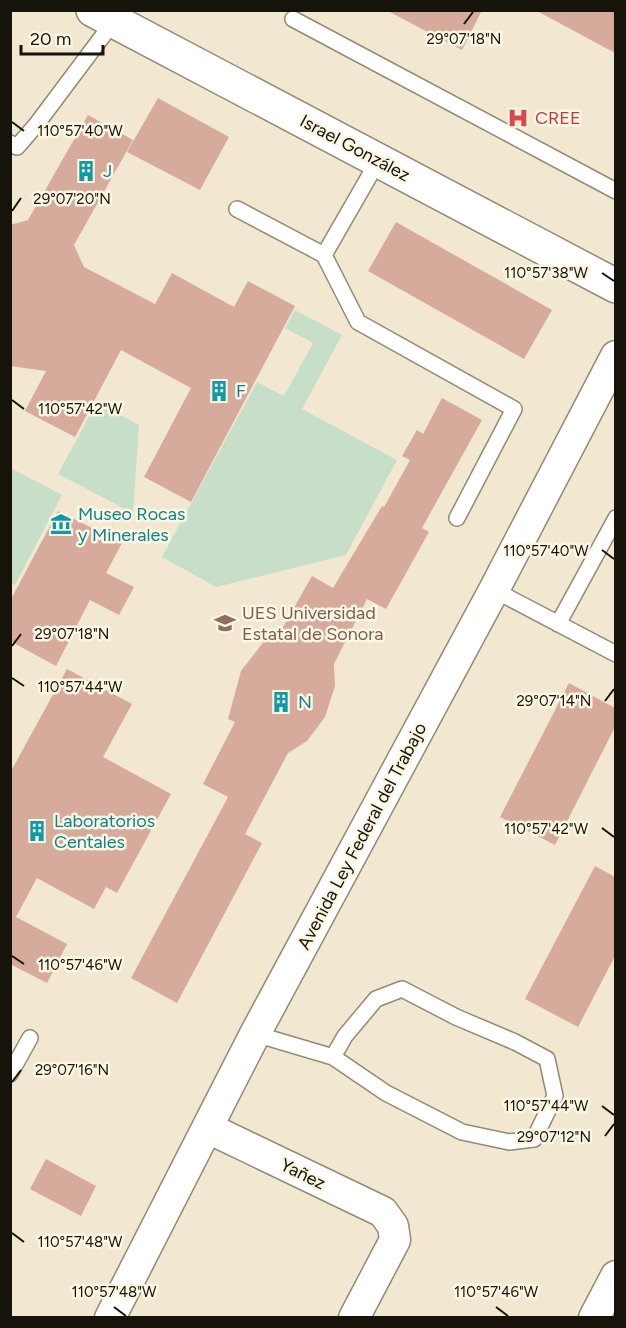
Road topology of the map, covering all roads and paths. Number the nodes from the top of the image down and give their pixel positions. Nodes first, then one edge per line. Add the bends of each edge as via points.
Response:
1 (104, 16) edge
2 (292, 19) dead end
3 (10, 143) edge
4 (378, 161) junction
5 (615, 191) edge
6 (237, 209) dead end
7 (324, 255) junction
8 (615, 286) edge
9 (615, 356) edge
10 (457, 518) dead end
11 (615, 518) edge
12 (494, 590) junction
13 (558, 624) junction
14 (615, 654) edge
15 (255, 1035) junction
16 (30, 1038) dead end
17 (333, 1057) junction
18 (10, 1074) edge
19 (208, 1128) junction
20 (615, 1276) edge
21 (110, 1317) edge
22 (354, 1317) edge
23 (594, 1317) edge

1 - 3 lane via 36,125 17,147
1 - 4 street, Israel González
2 - 5 lane
4 - 7 lane
4 - 8 street, Israel González
6 - 7 lane
7 - 10 lane via 358,322 514,409
9 - 12 street, Avenida Ley Federal del Trabajo
11 - 13 lane
12 - 13 lane
12 - 15 street, Avenida Ley Federal del Trabajo
13 - 14 lane
15 - 17 lane
15 - 19 street, Avenida Ley Federal del Trabajo
16 - 18 lane
17 - 17 lane via 386,1093 462,1132 509,1142 534,1138 555,1096 547,1059 402,989 376,999
19 - 21 street, Avenida Ley Federal del Trabajo
19 - 22 street, Yañez via 383,1212 393,1226 395,1240
20 - 23 street

